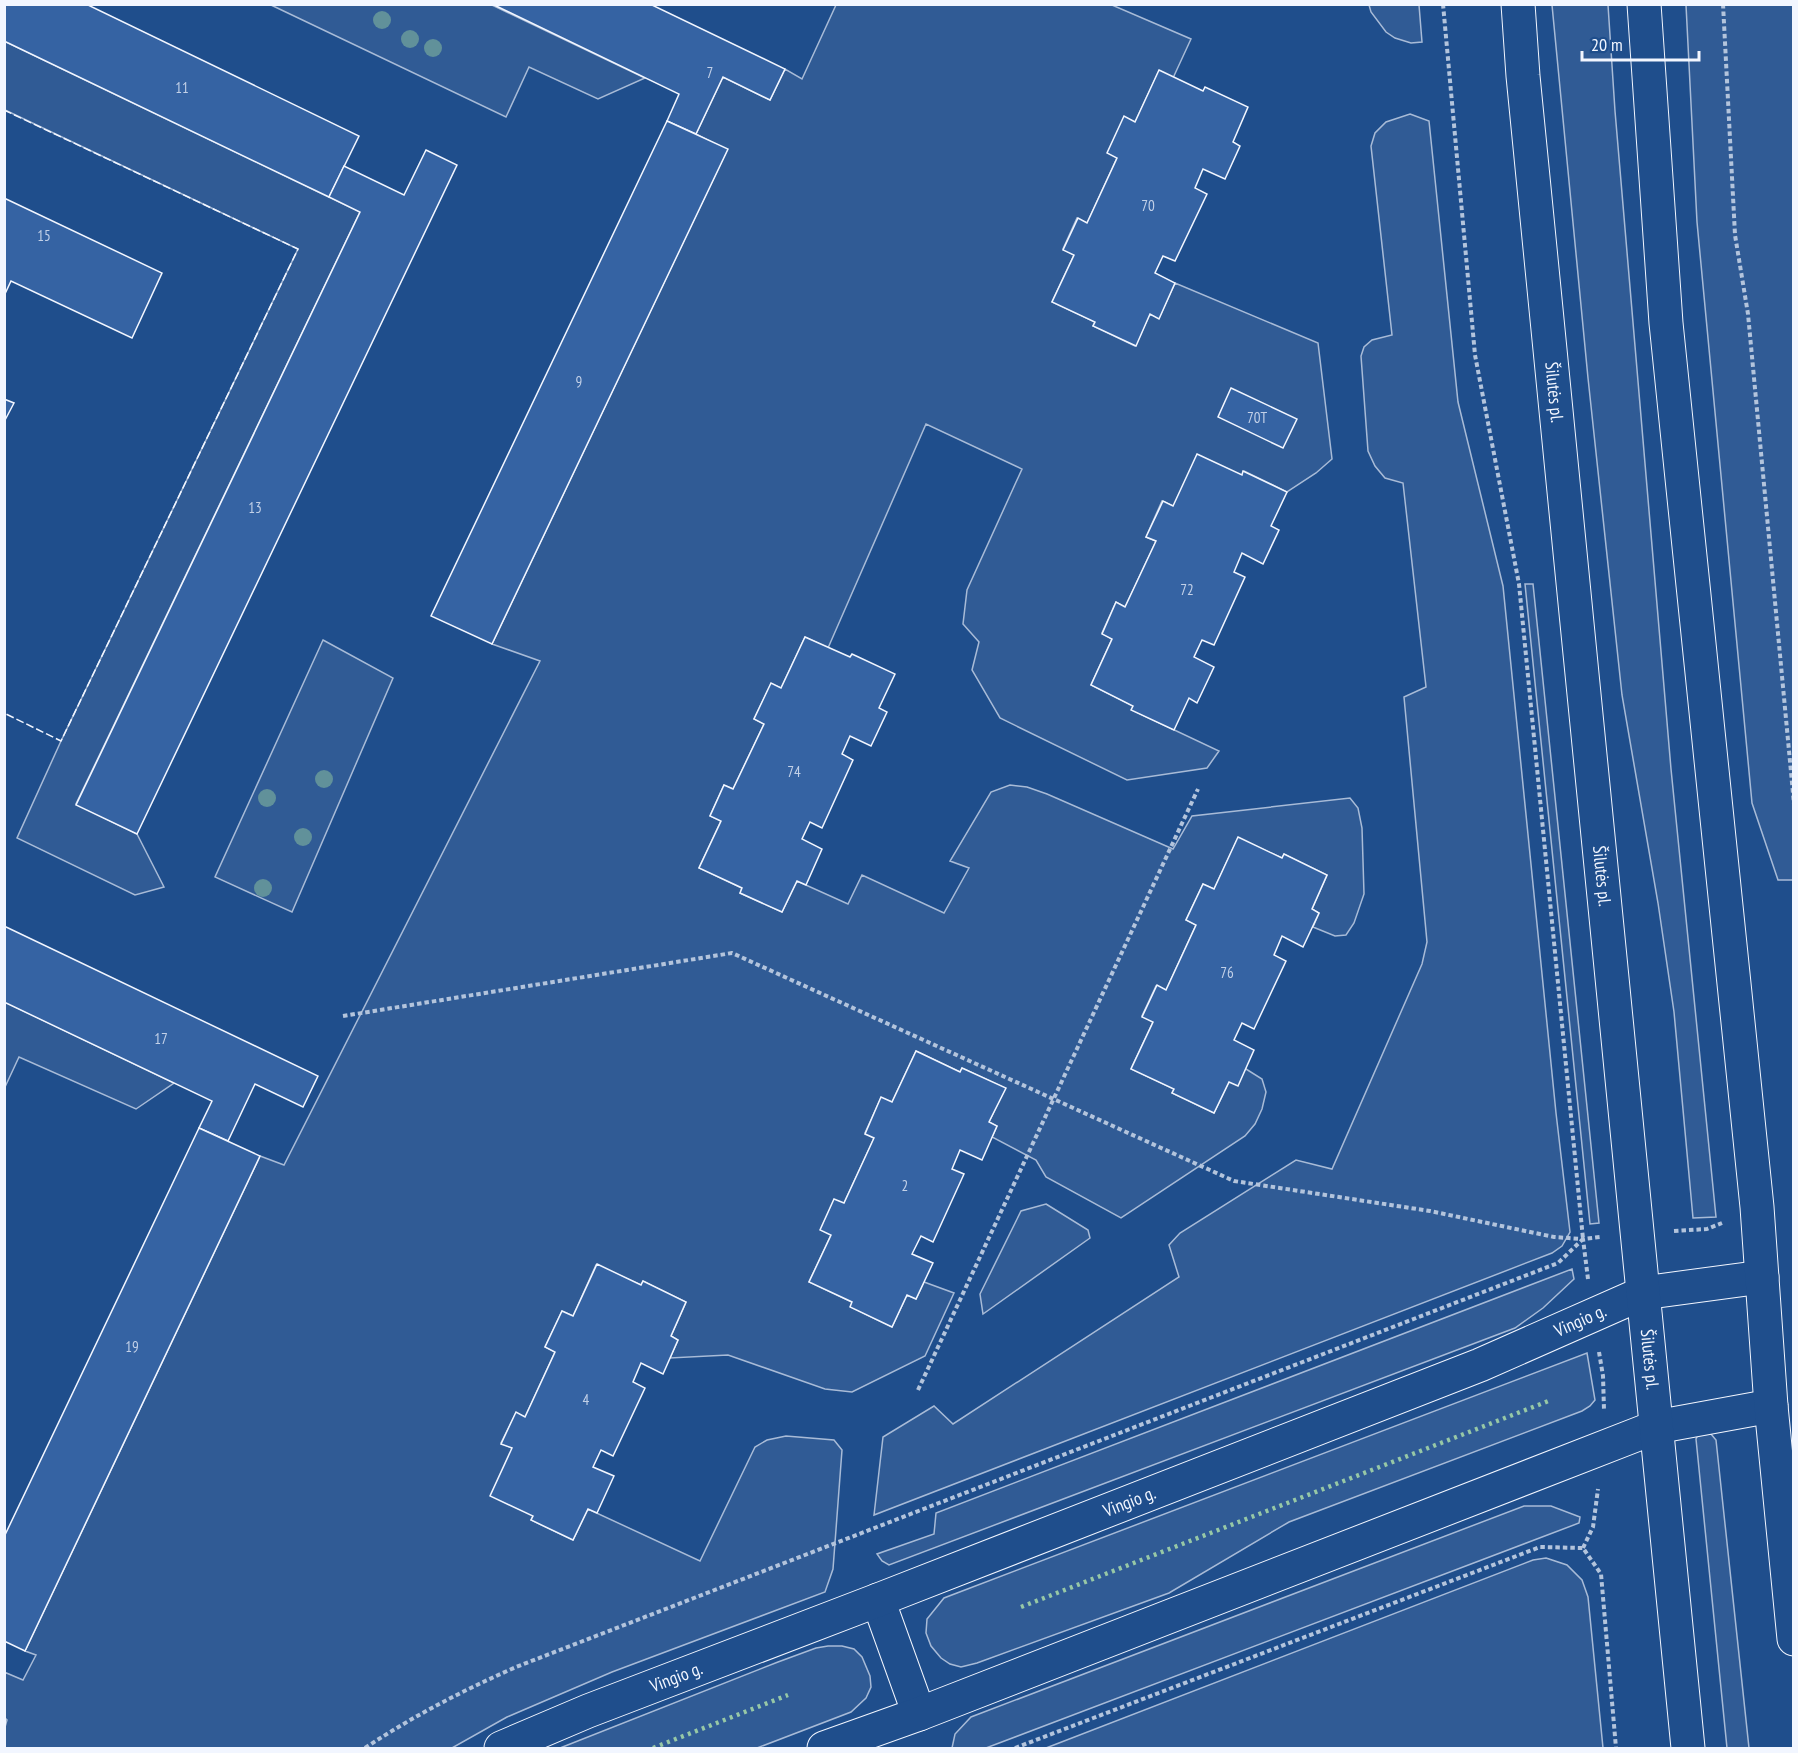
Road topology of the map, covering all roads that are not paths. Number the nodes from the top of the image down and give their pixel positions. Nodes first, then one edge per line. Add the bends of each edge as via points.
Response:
1 (1518, 4) edge
2 (1644, 4) edge
3 (1762, 1277) junction
4 (1643, 1293) junction
5 (1771, 1406) junction
6 (1656, 1427) junction
7 (878, 1600) junction
8 (1794, 1639) edge
9 (919, 1714) junction
10 (501, 1749) edge
11 (824, 1749) edge
12 (1688, 1749) edge

1 - 4 main road, Šilutės pl.
2 - 3 main road via 1666,323
3 - 4 main road, Vingio g.
3 - 5 main road
4 - 6 main road, Šilutės pl.
4 - 7 main road, Vingio g. via 1480,1365
5 - 6 main road
5 - 8 main road
6 - 9 main road
6 - 12 main road, Šilutės pl.
7 - 9 main road
7 - 10 main road, Vingio g. via 588,1711
9 - 11 main road

